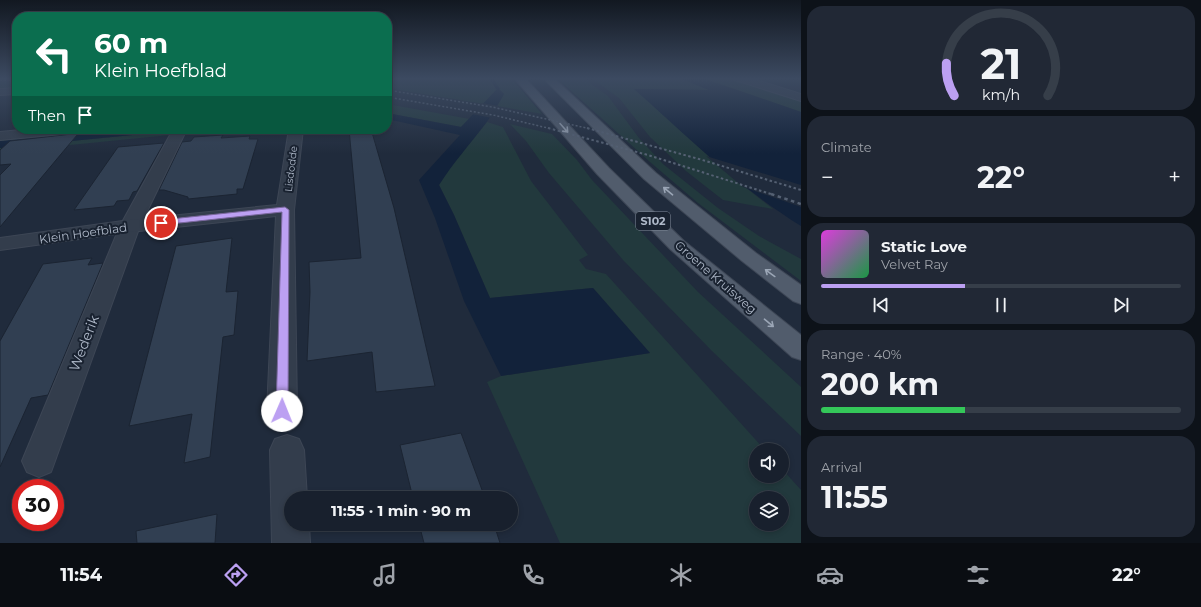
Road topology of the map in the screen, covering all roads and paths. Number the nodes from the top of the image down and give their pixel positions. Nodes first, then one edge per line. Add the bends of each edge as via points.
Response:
1 (542, 103) edge
2 (574, 103) edge
3 (21, 134) edge
4 (295, 134) edge
5 (177, 135) dead end
6 (0, 136) edge
7 (285, 210) junction
8 (130, 226) junction
9 (0, 244) edge
10 (801, 296) edge
11 (801, 350) edge
12 (282, 411) dead end
13 (287, 450) dead end
14 (39, 461) dead end
15 (292, 543) edge

1 -> 11 main road, Groene Kruisweg / S102 via 602,171 677,245
10 -> 2 main road, S102 via 748,257 650,176
3 - 6 street
4 - 7 street, Lisdodde
5 - 8 street, Wederik
7 - 8 street, Klein Hoefblad
7 - 12 street, Lisdodde
8 - 9 street, Klein Hoefblad
8 - 14 street, Wederik
13 - 15 street

